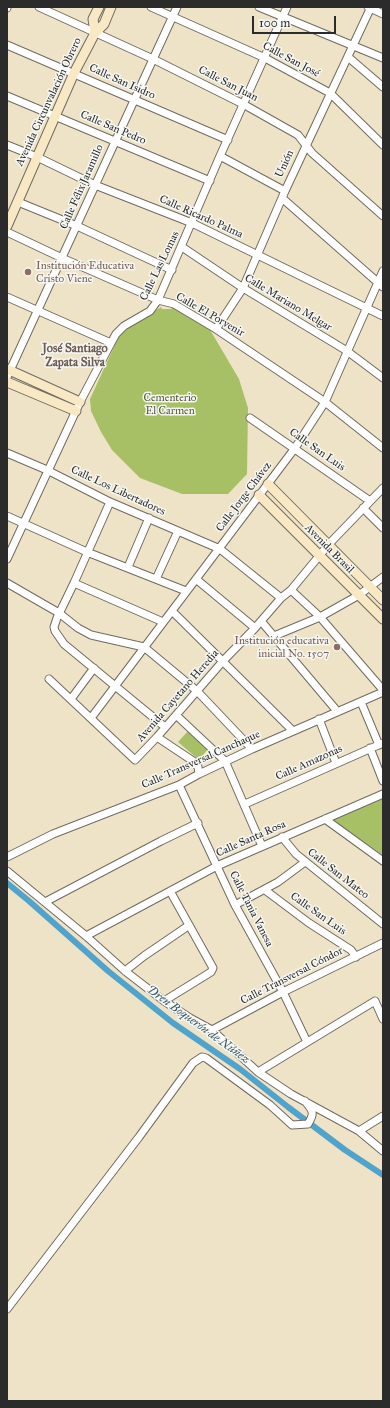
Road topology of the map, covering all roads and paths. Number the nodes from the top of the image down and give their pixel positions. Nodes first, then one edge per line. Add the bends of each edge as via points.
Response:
1 (39, 7) edge
2 (99, 7) edge
3 (111, 7) edge
4 (151, 7) edge
5 (177, 7) edge
6 (259, 7) edge
7 (287, 7) edge
8 (370, 7) edge
9 (383, 14) edge
10 (173, 17) junction
11 (282, 18) junction
12 (95, 33) junction
13 (7, 45) edge
14 (354, 46) junction
15 (348, 57) junction
16 (265, 58) junction
17 (383, 58) edge
18 (153, 59) junction
19 (74, 73) junction
20 (383, 87) edge
21 (330, 93) junction
22 (7, 96) edge
23 (134, 100) junction
24 (243, 104) junction
25 (54, 116) junction
26 (228, 140) junction
27 (115, 141) junction
28 (306, 144) junction
29 (7, 145) edge
30 (383, 145) edge
31 (220, 156) junction
32 (37, 157) junction
33 (210, 181) junction
34 (95, 185) junction
35 (284, 194) junction
36 (18, 202) junction
37 (383, 216) edge
38 (192, 224) junction
39 (7, 226) edge
40 (77, 226) junction
41 (7, 232) edge
42 (182, 247) junction
43 (258, 255) junction
44 (62, 258) junction
45 (172, 270) junction
46 (383, 271) edge
47 (380, 284) edge
48 (243, 288) junction
49 (7, 297) edge
50 (158, 300) junction
51 (366, 307) junction
52 (37, 310) junction
53 (383, 316) edge
54 (216, 329) junction
55 (111, 343) junction
56 (347, 351) junction
57 (8, 372) edge
58 (383, 378) edge
59 (7, 382) edge
60 (80, 402) junction
61 (325, 402) junction
62 (76, 411) junction
63 (250, 418) dead end
64 (295, 448) junction
65 (383, 448) edge
66 (7, 454) edge
67 (47, 470) junction
68 (268, 484) junction
69 (383, 488) edge
70 (259, 495) junction
71 (370, 501) junction
72 (110, 502) junction
73 (363, 508) junction
74 (7, 516) edge
75 (149, 518) junction
76 (374, 518) junction
77 (383, 521) edge
78 (23, 523) junction
79 (383, 528) edge
80 (178, 531) junction
81 (329, 544) junction
82 (220, 549) junction
83 (87, 552) junction
84 (319, 556) junction
85 (7, 559) edge
86 (128, 567) junction
87 (383, 577) edge
88 (156, 579) junction
89 (196, 579) junction
90 (7, 583) edge
91 (74, 583) junction
92 (370, 586) junction
93 (291, 590) junction
94 (186, 591) junction
95 (359, 595) junction
96 (281, 598) junction
97 (383, 600) edge
98 (172, 611) junction
99 (59, 613) junction
100 (320, 617) junction
101 (383, 619) edge
102 (261, 621) junction
103 (163, 622) junction
104 (255, 628) junction
105 (274, 636) junction
106 (144, 647) junction
107 (223, 661) junction
108 (94, 668) junction
109 (50, 679) dead end
110 (116, 686) junction
111 (383, 691) edge
112 (197, 692) junction
113 (71, 699) junction
114 (361, 702) junction
115 (337, 712) junction
116 (176, 715) junction
117 (91, 718) junction
118 (319, 719) junction
119 (165, 728) junction
120 (293, 731) junction
121 (157, 737) junction
122 (381, 744) edge
123 (370, 748) junction
124 (252, 749) junction
125 (225, 761) junction
126 (336, 763) junction
127 (199, 774) junction
128 (383, 781) edge
129 (179, 785) junction
130 (383, 794) edge
131 (244, 804) junction
132 (325, 819) junction
133 (198, 823) junction
134 (282, 837) junction
135 (262, 846) junction
136 (7, 857) edge
137 (383, 861) edge
138 (305, 862) junction
139 (217, 866) junction
140 (7, 871) edge
141 (266, 890) junction
142 (170, 891) junction
143 (45, 902) junction
144 (235, 905) junction
145 (383, 924) edge
146 (188, 926) junction
147 (86, 936) junction
148 (383, 943) edge
149 (356, 957) junction
150 (125, 971) junction
151 (283, 992) junction
152 (164, 1000) junction
153 (383, 1019) edge
154 (212, 1030) junction
155 (308, 1042) junction
156 (258, 1072) junction
157 (305, 1102) junction
158 (383, 1116) edge
159 (359, 1131) junction
160 (383, 1150) edge
161 (7, 1309) edge

1 - 12 street, Calle San Juan
2 - 12 street, Avenida Circunvalación Obrero via 93,19
3 - 12 street, Avenida Circunvalación Obrero via 104,24
4 - 10 street, Calle San José
5 - 10 street, Calle Félix Jaramillo
6 - 11 street
7 - 11 street, Calle Las Lomas
8 - 9 street
8 - 14 street, Unión
10 - 16 street, Calle San José
10 - 18 street, Calle Félix Jaramillo
11 - 14 street
11 - 16 street, Calle Las Lomas
12 - 18 street, Calle San Juan
12 - 19 street, Avenida Circunvalación Obrero
13 - 19 street, Calle San Isidro
14 - 15 street, Unión
14 - 17 street
15 - 20 street
15 - 21 street, Unión
16 - 21 street, Calle San José
16 - 24 street, Calle Las Lomas
18 - 23 street, Calle Félix Jaramillo
18 - 24 street, Calle San Juan
19 - 23 street, Calle San Isidro
19 - 25 street, Avenida Circunvalación Obrero
21 - 28 street, Unión
21 - 30 street, Calle San José
22 - 25 street, Calle San Pedro
23 - 26 street, Calle San Isidro
23 - 27 street, Calle Félix Jaramillo
24 - 26 street, Calle Las Lomas
24 - 28 street, Calle San Juan via 298,134
25 - 27 street, Calle San Pedro
25 - 32 street, Avenida Circunvalación Obrero
26 - 31 street, Calle Las Lomas
27 - 33 street, Calle San Pedro
27 - 34 street, Calle Félix Jaramillo
28 - 35 street, Unión
28 - 37 street, Calle San Juan via 312,153
29 - 32 street, Calle Ricardo Palma
31 - 33 street, Calle Las Lomas
31 - 35 street
32 - 34 street, Calle Ricardo Palma
32 - 36 street, Avenida Circunvalación Obrero
33 - 38 street, Calle Las Lomas
34 - 38 street, Calle Ricardo Palma
34 - 40 street, Calle Félix Jaramillo
35 - 43 street, Unión
35 - 47 street
36 - 39 street, Avenida Circunvalación Obrero
36 - 40 street
38 - 42 street, Calle Las Lomas
38 - 43 street, Calle Ricardo Palma
40 - 44 street, Calle Félix Jaramillo
40 - 45 street
41 - 44 street, Calle El Porvenir
42 - 45 street, Calle Las Lomas
42 - 48 street, Calle Mariano Melgar
43 - 48 street, Unión
43 - 51 street, Calle Ricardo Palma
44 - 50 street, Calle El Porvenir
44 - 52 street, Calle Félix Jaramillo
45 - 50 street, Calle Las Lomas
46 - 47 street, Calle Jorge Chávez
47 - 51 street, Calle Jorge Chávez
48 - 54 street, Unión
48 - 56 street, Calle Mariano Melgar
49 - 52 street
50 - 54 street, Calle El Porvenir via 174,304
50 - 55 street, Calle Las Lomas via 150,310 124,326
51 - 53 street, Calle Ricardo Palma
51 - 56 street, Calle Jorge Chávez
52 - 55 street
52 - 57 street, Calle Félix Jaramillo
54 - 61 street, Calle El Porvenir
55 - 60 street, Calle Las Lomas
56 - 58 street, Calle Mariano Melgar
56 - 61 street, Calle Jorge Chávez
57 - 60 street
59 - 62 street
60 - 62 street, Calle Las Lomas
61 - 64 street, Calle Jorge Chávez
61 - 65 street, Calle El Porvenir
62 - 67 street, Calle Las Lomas
63 - 64 street, Calle San Luis
64 - 68 street, Calle Jorge Chávez
64 - 71 street, Calle San Luis
66 - 67 street, Calle Los Libertadores
67 - 72 street, Calle Los Libertadores
67 - 78 street, Calle Las Lomas
68 - 70 street, Calle Jorge Chávez
68 - 81 street, Avenida Brasil
69 - 71 street, Avenida Cayetano Heredia
70 - 82 street, Calle Jorge Chávez
70 - 84 street, Avenida Brasil
71 - 73 street, Avenida Cayetano Heredia
72 - 75 street, Calle Los Libertadores
72 - 83 street
73 - 76 street
73 - 81 street, Avenida Cayetano Heredia
74 - 78 street
75 - 80 street, Calle Los Libertadores
75 - 86 street
76 - 77 street
76 - 79 street
78 - 83 street
78 - 85 street, Calle Las Lomas
80 - 82 street, Calle Los Libertadores
80 - 88 street
81 - 84 street, Avenida Cayetano Heredia
81 - 92 street, Avenida Brasil
82 - 89 street, Calle Jorge Chávez
82 - 96 street, Calle Los Libertadores
83 - 86 street
83 - 91 street
84 - 93 street, Avenida Cayetano Heredia
84 - 95 street, Avenida Brasil
86 - 88 street
87 - 92 street
88 - 94 street
89 - 94 street, Calle Jorge Chávez
89 - 104 street
90 - 99 street
91 - 99 street
91 - 103 street
92 - 95 street
92 - 97 street, Avenida Brasil
93 - 96 street, Avenida Cayetano Heredia
93 - 100 street
94 - 98 street, Calle Jorge Chávez
95 - 100 street
95 - 101 street, Avenida Brasil
96 - 102 street, Avenida Cayetano Heredia
98 - 103 street, Calle Jorge Chávez
98 - 107 street
99 - 106 street via 91,635
99 - 108 street via 54,627 57,636
100 - 105 street
100 - 111 street
102 - 104 street, Avenida Cayetano Heredia
102 - 105 street
103 - 106 street, Calle Jorge Chávez
104 - 107 street, Avenida Cayetano Heredia
105 - 115 street
106 - 110 street, Calle Jorge Chávez
106 - 112 street
107 - 112 street, Avenida Cayetano Heredia
107 - 120 street
108 - 110 street
108 - 113 street
109 - 113 street
110 - 117 street, Calle Jorge Chávez
110 - 119 street
111 - 114 street, Calle Transversal Canchaque
112 - 116 street, Avenida Cayetano Heredia
112 - 124 street
113 - 117 street
114 - 115 street, Calle Transversal Canchaque
114 - 122 street
115 - 118 street, Calle Transversal Canchaque
116 - 119 street, Avenida Cayetano Heredia
116 - 125 street
117 - 121 street, Avenida Cayetano Heredia via 135,760
118 - 120 street, Calle Transversal Canchaque
118 - 126 street
119 - 121 street, Avenida Cayetano Heredia
120 - 124 street, Calle Transversal Canchaque
121 - 127 street via 193,761 198,767
122 - 123 street, Calle Amazonas
123 - 126 street, Calle Amazonas
123 - 128 street
124 - 125 street, Calle Transversal Canchaque
125 - 127 street, Calle Transversal Canchaque
125 - 131 street
126 - 131 street, Calle Amazonas
127 - 129 street, Calle Transversal Canchaque
129 - 133 street, Calle Tania Vanesa
129 - 136 street, Calle Transversal Canchaque via 54,834
130 - 132 street, Calle Santa Rosa
131 - 135 street
132 - 134 street, Calle Santa Rosa
132 - 137 street
133 - 139 street, Calle Tania Vanesa
133 - 143 street
134 - 135 street, Calle Santa Rosa
134 - 138 street, Calle San Mateo via 291,850
135 - 139 street, Calle Santa Rosa
138 - 141 street
138 - 145 street, Calle San Mateo
139 - 142 street, Calle Santa Rosa
139 - 144 street, Calle Tania Vanesa
140 - 143 street
141 - 144 street
141 - 149 street, Calle San Luis via 309,923 351,950
142 - 146 street
142 - 147 street, Calle Santa Rosa
143 - 147 street
144 - 151 street, Calle Tania Vanesa
146 - 150 street
146 - 152 street via 213,970
147 - 150 street
148 - 149 street, Calle Transversal Cóndor
149 - 151 street, Calle Transversal Cóndor
150 - 152 street
151 - 154 street, Calle Transversal Cóndor
151 - 155 street, Calle Tania Vanesa
152 - 154 street
153 - 155 street via 375,1001
154 - 156 street
155 - 156 street
156 - 157 street
157 - 159 street
157 - 161 street via 311,1108 312,1118 308,1124 292,1125 270,1104 206,1058 198,1058
158 - 159 street
159 - 160 street

